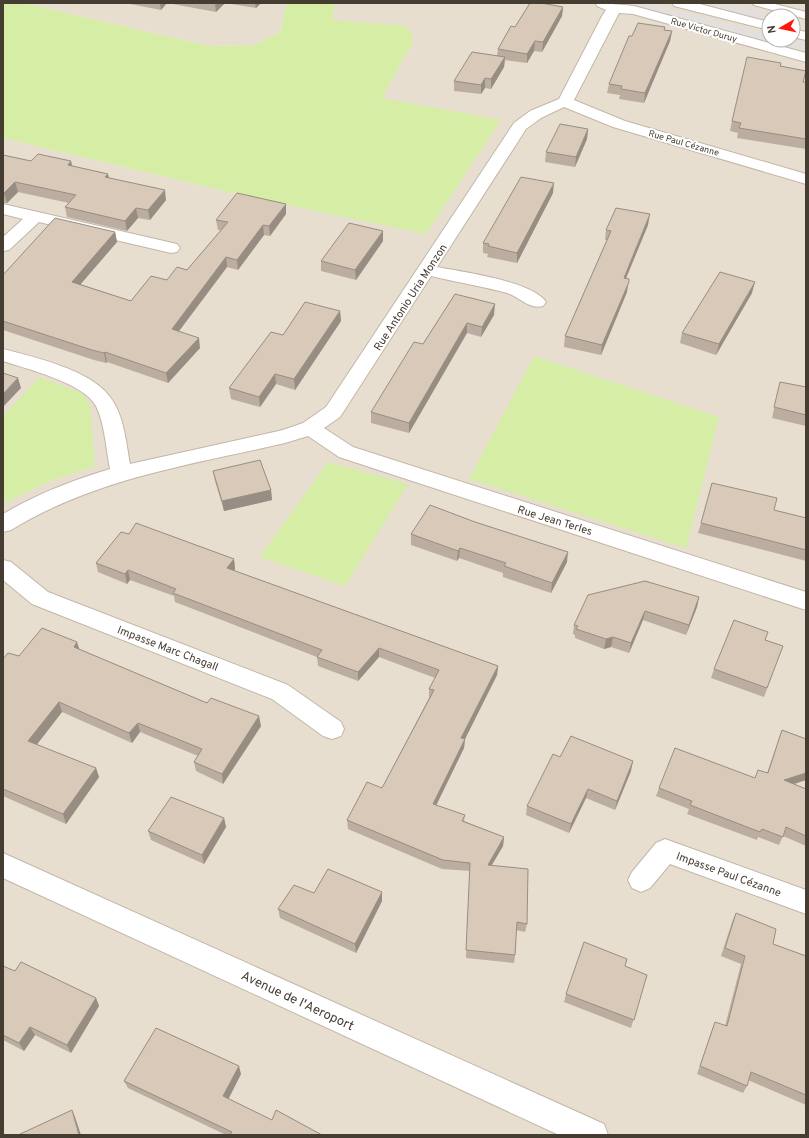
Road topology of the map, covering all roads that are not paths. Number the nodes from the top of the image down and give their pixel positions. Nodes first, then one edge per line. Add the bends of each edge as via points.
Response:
1 (679, 3) edge
2 (758, 3) edge
3 (609, 6) edge
4 (806, 16) edge
5 (761, 24) edge
6 (806, 58) edge
7 (565, 102) junction
8 (806, 179) edge
9 (3, 209) edge
10 (34, 217) junction
11 (3, 246) edge
12 (171, 248) dead end
13 (427, 270) junction
14 (537, 302) dead end
15 (3, 355) edge
16 (310, 428) junction
17 (121, 472) junction
18 (3, 524) edge
19 (3, 568) edge
20 (806, 601) edge
21 (332, 729) dead end
22 (3, 865) edge
23 (641, 880) dead end
24 (806, 902) edge
25 (593, 1135) edge

1 - 5 street, Rue Victor Duruy
2 - 4 lane
3 - 6 street, Rue Victor Duruy via 634,10
3 - 7 street via 609,16
7 - 8 street, Rue Paul Cézanne via 619,124
7 - 13 street, Rue Antonio Uria Monzon via 540,110 520,126
9 - 10 street
10 - 11 street
10 - 12 street
13 - 14 street via 514,289
13 - 16 street, Rue Antonio Uria Monzon via 333,412
15 - 17 street via 71,378 89,388 103,401 112,426
16 - 17 street, Rue Antonio Uria Monzon via 285,436
16 - 20 street, Rue Jean Terles via 346,452
17 - 18 street, Rue Antonio Uria Monzon via 46,499
19 - 21 street, Impasse Marc Chagall via 40,598 280,692
22 - 25 street, Avenue de l'Aeroport
23 - 24 street, Impasse Paul Cézanne via 665,851

